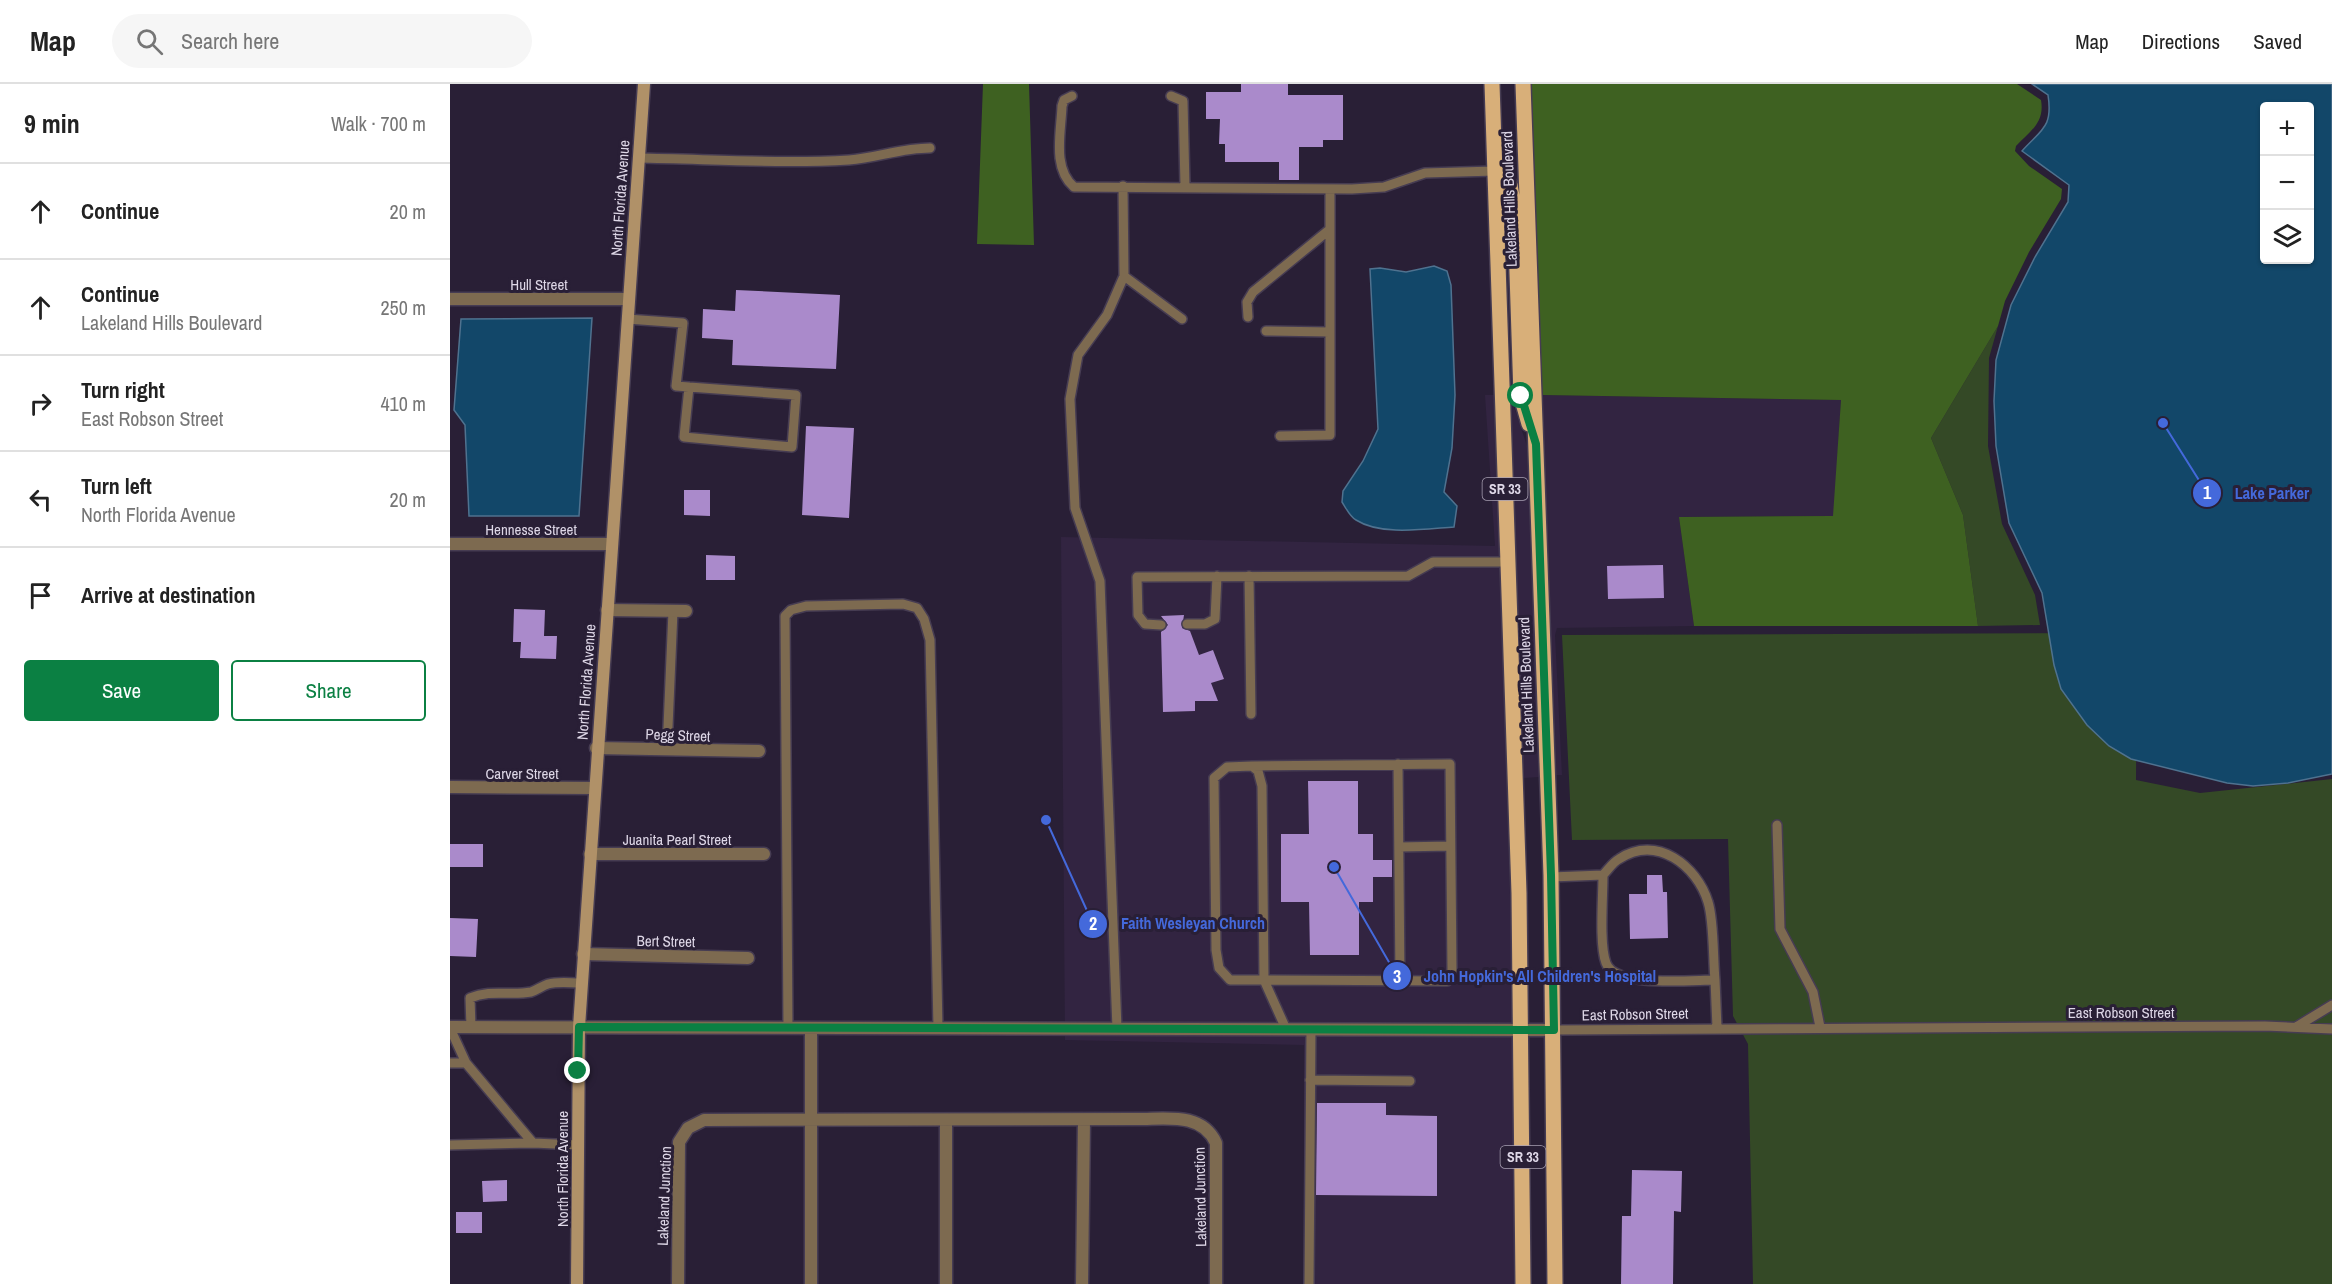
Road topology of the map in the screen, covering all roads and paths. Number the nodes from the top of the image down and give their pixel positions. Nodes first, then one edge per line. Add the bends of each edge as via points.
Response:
1 (644, 84) edge
2 (1492, 84) edge
3 (1523, 84) edge
4 (1072, 96) dead end
5 (1171, 96) dead end
6 (930, 148) dead end
7 (638, 158) junction
8 (1495, 171) junction
9 (1123, 186) junction
10 (1185, 186) junction
11 (1330, 189) junction
12 (1329, 230) junction
13 (1124, 276) junction
14 (450, 299) edge
15 (628, 299) junction
16 (1248, 317) dead end
17 (627, 319) junction
18 (1182, 320) dead end
19 (1266, 331) dead end
20 (1330, 332) junction
21 (688, 387) junction
22 (1280, 436) dead end
23 (1536, 444) junction
24 (450, 544) edge
25 (612, 544) junction
26 (1508, 562) junction
27 (1217, 576) junction
28 (1249, 576) junction
29 (607, 610) junction
30 (680, 611) joint
31 (1187, 624) dead end
32 (1161, 625) dead end
33 (1251, 714) dead end
34 (596, 748) junction
35 (667, 750) junction
36 (759, 751) dead end
37 (1398, 764) junction
38 (1252, 766) junction
39 (450, 788) edge
40 (594, 788) junction
41 (1777, 825) dead end
42 (1450, 846) junction
43 (1399, 847) junction
44 (590, 855) junction
45 (764, 855) dead end
46 (1603, 875) junction
47 (1551, 878) junction
48 (583, 954) junction
49 (748, 958) dead end
50 (1264, 980) junction
51 (1400, 980) junction
52 (1715, 980) junction
53 (581, 984) junction
54 (2332, 1005) edge
55 (471, 1027) junction
56 (579, 1027) junction
57 (1820, 1027) junction
58 (2296, 1027) junction
59 (450, 1028) edge
60 (788, 1028) junction
61 (811, 1028) junction
62 (938, 1028) junction
63 (1717, 1028) junction
64 (1117, 1029) junction
65 (1286, 1029) junction
66 (1311, 1029) junction
67 (2332, 1029) edge
68 (1522, 1030) junction
69 (1554, 1030) junction
70 (450, 1062) edge
71 (466, 1062) junction
72 (1311, 1080) junction
73 (1410, 1081) dead end
74 (811, 1120) junction
75 (946, 1120) junction
76 (1084, 1120) junction
77 (533, 1143) junction
78 (450, 1145) edge
79 (578, 1145) junction
80 (577, 1284) edge
81 (678, 1284) edge
82 (811, 1284) edge
83 (946, 1284) edge
84 (1082, 1284) edge
85 (1216, 1284) edge
86 (1309, 1284) edge
87 (1523, 1284) edge
88 (1555, 1284) edge

1 - 7 street, North Florida Avenue
2 - 8 main road, Lakeland Hills Boulevard / SR 33
3 - 23 main road, Lakeland Hills Boulevard / SR 33
4 - 9 lane via 1062,106 1060,167 1065,180 1074,187
5 - 10 lane via 1183,100
6 - 7 lane via 904,148 849,159
7 - 15 street, North Florida Avenue
8 - 11 lane via 1449,170 1425,173 1384,187
8 - 23 main road via 1510,185 1515,212 1521,396
8 - 26 main road, Lakeland Hills Boulevard / SR 33
9 - 10 lane
9 - 13 lane
10 - 11 lane
11 - 12 lane
12 - 16 lane via 1253,292 1247,302
12 - 20 lane
13 - 18 lane
13 - 64 lane via 1107,315 1078,355 1070,399 1075,508 1100,581
14 - 15 street, Hull Street
15 - 17 street, North Florida Avenue
17 - 21 lane via 683,323 676,386
17 - 25 street, North Florida Avenue
19 - 20 lane
20 - 22 lane via 1330,435
21 - 21 lane via 796,394 792,447 684,437
23 - 47 main road, Lakeland Hills Boulevard / SR 33
24 - 25 street, Hennesse Street
25 - 29 street, North Florida Avenue
26 - 28 lane via 1433,562 1408,576
26 - 68 main road, Lakeland Hills Boulevard / SR 33
27 - 28 lane
27 - 31 lane via 1215,619 1205,624
27 - 32 lane via 1137,577 1138,615 1145,624
28 - 33 lane
29 - 30 street
29 - 34 street, North Florida Avenue
30 - 35 lane
34 - 35 street, Pegg Street
34 - 40 street, North Florida Avenue
35 - 36 street, Pegg Street
37 - 38 lane
37 - 42 lane via 1449,764
37 - 43 lane
38 - 50 lane via 1258,771 1262,786
38 - 50 lane via 1227,767 1214,778 1216,950 1219,968 1230,980
39 - 40 street, Carver Street
40 - 44 street, North Florida Avenue
41 - 57 lane via 1780,929 1813,992
42 - 43 lane
42 - 51 lane via 1452,971 1447,981
43 - 51 lane
44 - 45 street, Juanita Pearl Street
44 - 48 street, North Florida Avenue
46 - 47 lane
46 - 52 lane via 1604,953 1608,968 1631,979
46 - 52 lane via 1620,858 1645,850 1667,852 1692,871 1709,903
47 - 69 main road, Lakeland Hills Boulevard / SR 33
48 - 49 street, Bert Street
48 - 53 street, North Florida Avenue
50 - 51 lane
50 - 65 lane
52 - 63 lane
53 - 55 lane via 548,984 531,992 499,991 470,998
53 - 56 street, North Florida Avenue
54 - 58 lane
55 - 56 street, East Robson Street
55 - 59 street, East Robson Street
56 - 60 street, East Robson Street
56 - 79 street, North Florida Avenue
57 - 58 lane, East Robson Street
57 - 63 lane, East Robson Street
58 - 67 lane, East Robson Street
59 - 71 lane
60 - 61 street, East Robson Street
60 - 62 lane via 785,615 806,606 903,604 917,608 930,640
61 - 62 street, East Robson Street
61 - 74 street
62 - 64 street, East Robson Street
63 - 69 lane, East Robson Street
64 - 65 street, East Robson Street
65 - 66 street, East Robson Street
66 - 68 street, East Robson Street
66 - 72 lane
68 - 69 street, East Robson Street
68 - 87 main road, Lakeland Hills Boulevard / SR 33
69 - 88 main road, Lakeland Hills Boulevard / SR 33
70 - 71 lane
71 - 77 lane
72 - 73 lane
72 - 86 lane
74 - 75 street, Lakeland Junction
74 - 81 street, Lakeland Junction via 704,1120 688,1128 679,1142
74 - 82 street
75 - 76 street, Lakeland Junction
75 - 83 street
76 - 84 street
76 - 85 street, Lakeland Junction via 1190,1119 1212,1133 1216,1143
77 - 78 lane
77 - 79 lane
79 - 80 street, North Florida Avenue

